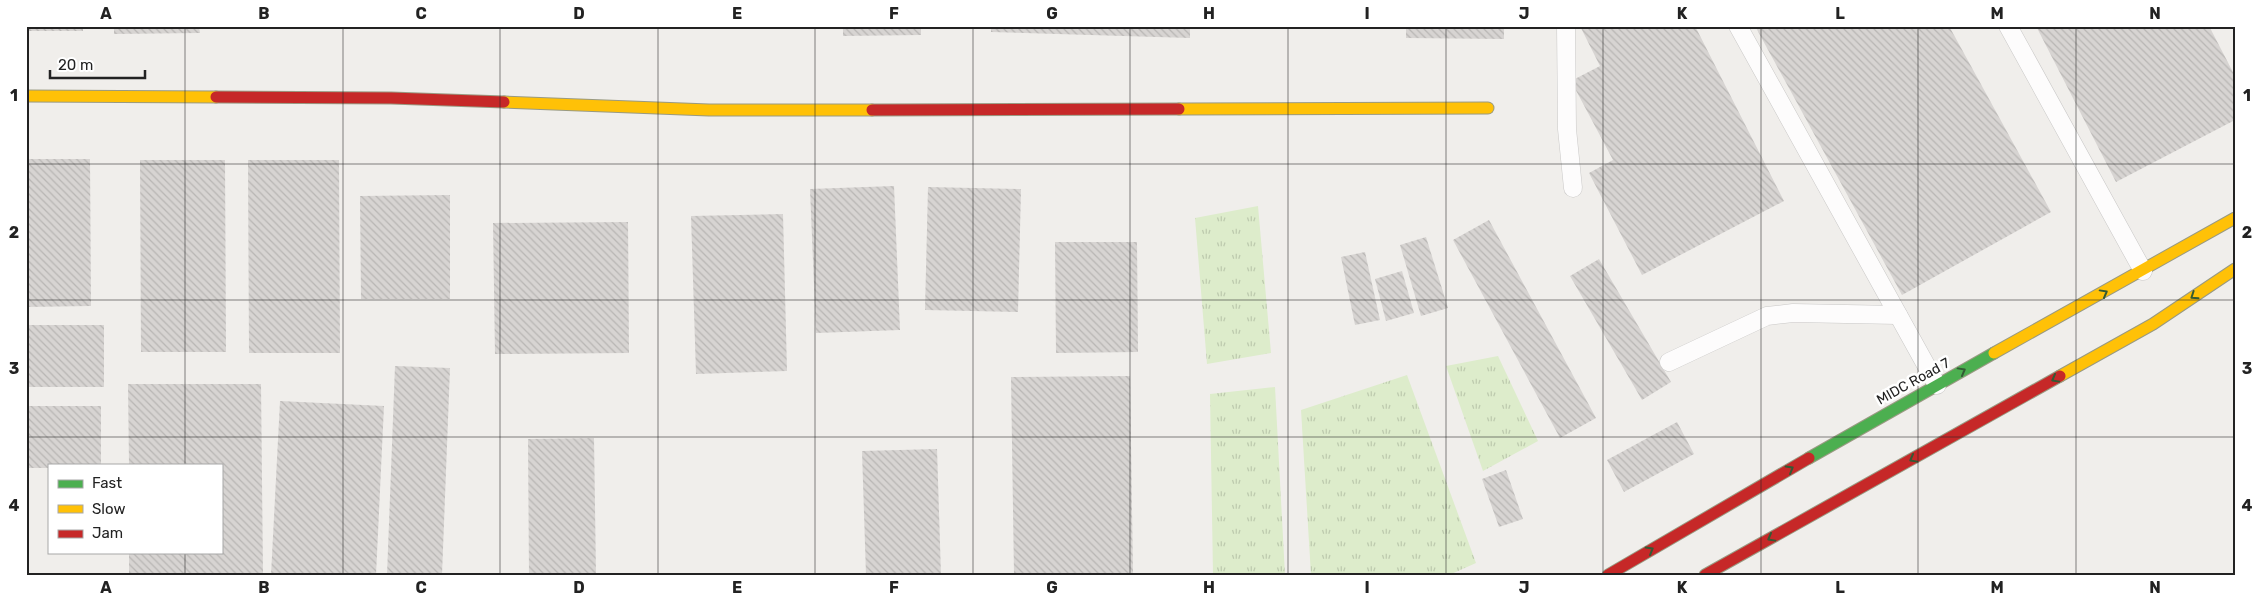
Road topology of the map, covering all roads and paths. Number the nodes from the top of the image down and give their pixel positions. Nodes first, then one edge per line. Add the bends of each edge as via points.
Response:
1 (1566, 26) edge
2 (1738, 26) edge
3 (2008, 26) edge
4 (26, 96) edge
5 (1488, 108) dead end
6 (1572, 188) dead end
7 (2235, 218) edge
8 (2235, 269) edge
9 (2143, 271) junction
10 (1898, 315) junction
11 (1669, 362) dead end
12 (1937, 385) junction
13 (1608, 575) edge
14 (1705, 575) edge

1 - 6 lane via 1567,129
2 - 10 lane
3 - 9 lane
4 - 5 street via 391,98 709,110
7 - 9 street, MIDC Road 7
8 -> 14 street via 2153,324
12 -> 9 street, MIDC Road 7
10 - 11 lane via 1793,313 1767,316
10 - 12 lane
13 -> 12 street, MIDC Road 7

